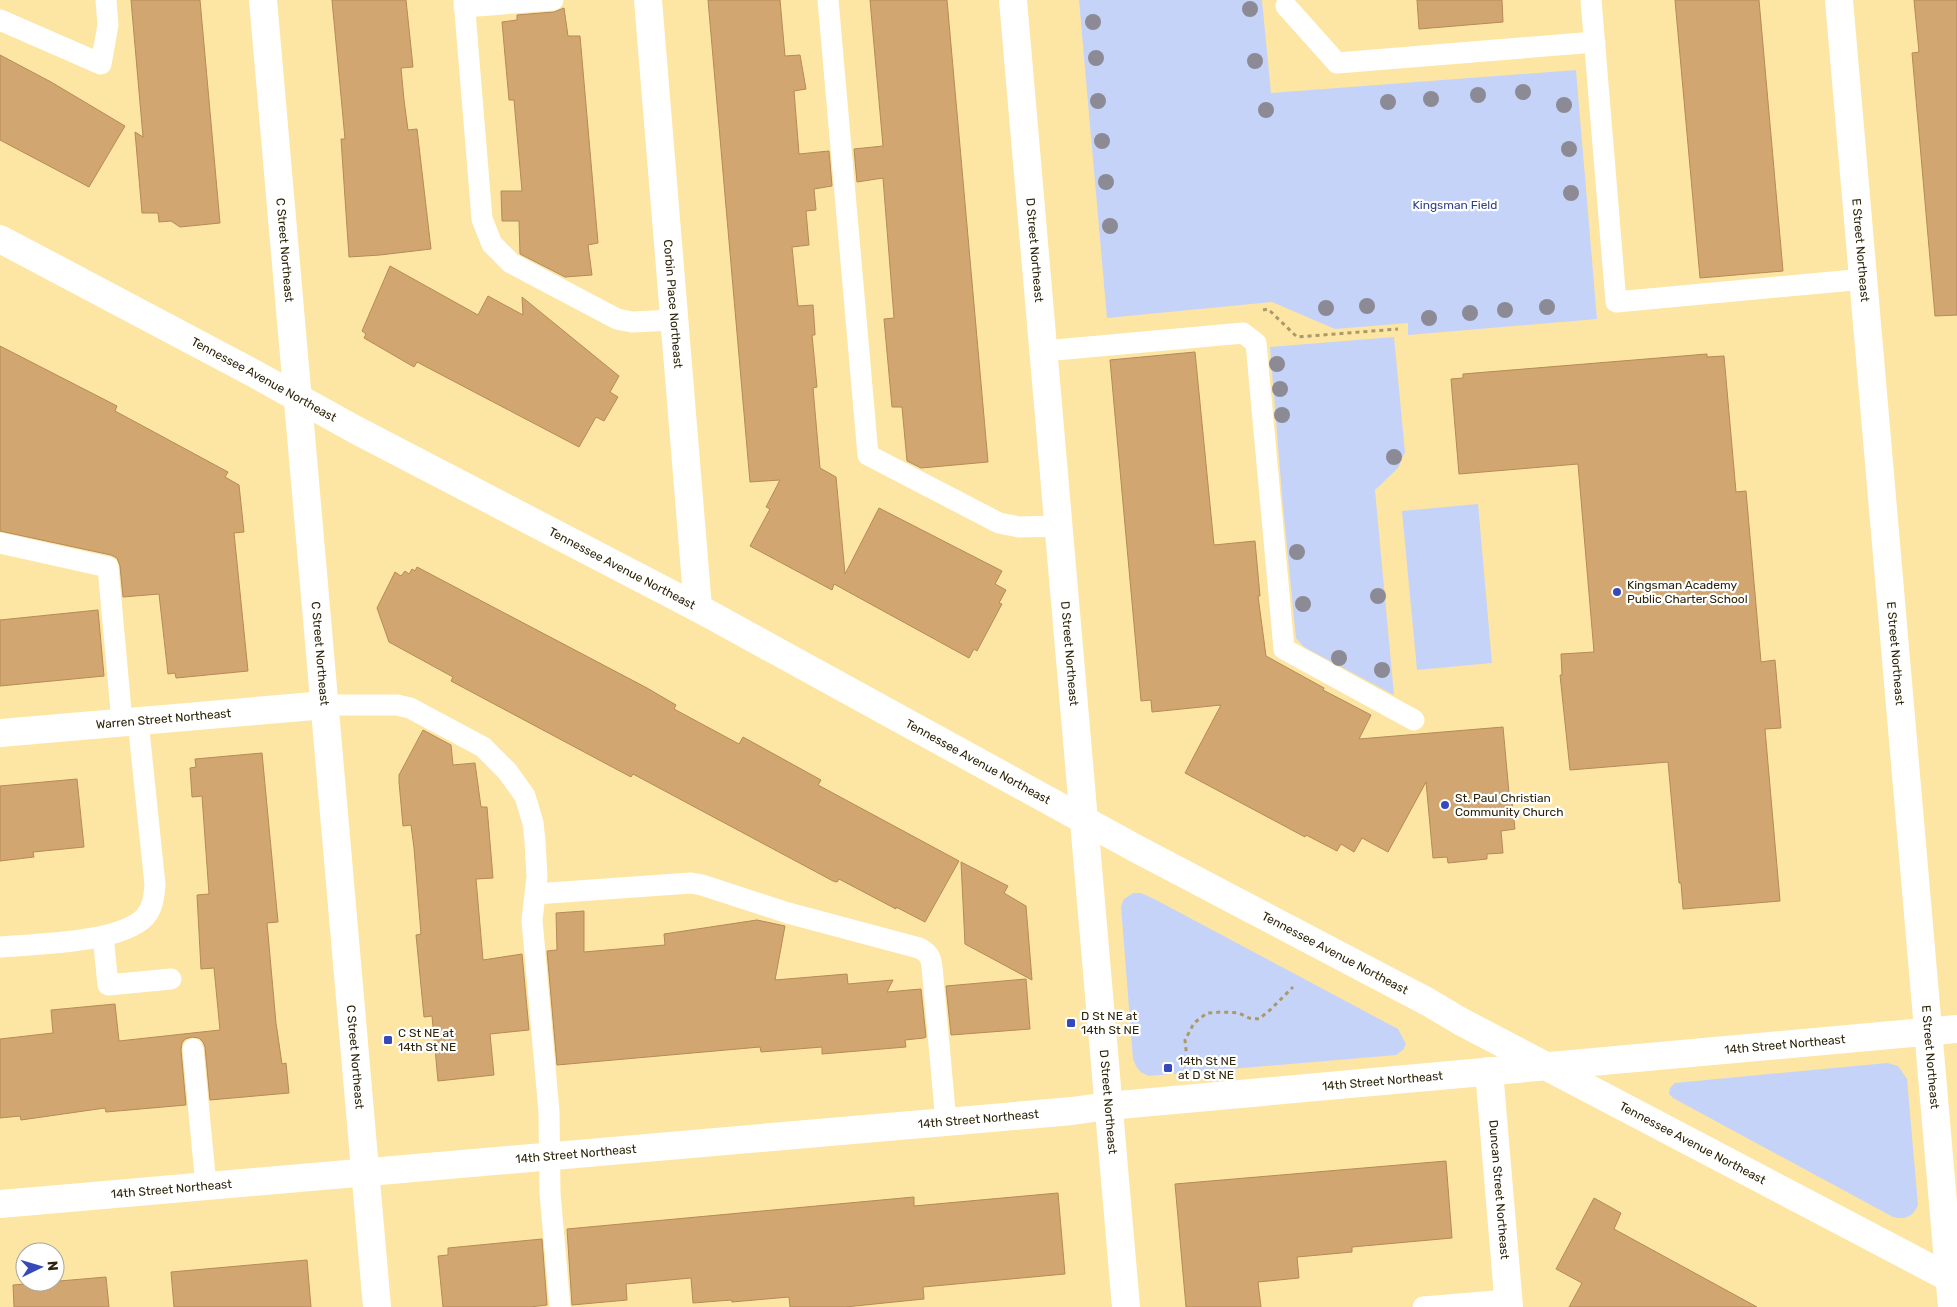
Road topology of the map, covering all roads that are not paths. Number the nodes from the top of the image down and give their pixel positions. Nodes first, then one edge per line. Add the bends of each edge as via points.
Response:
1 (106, 0) edge
2 (263, 0) edge
3 (553, 0) edge
4 (648, 0) edge
5 (828, 0) edge
6 (1013, 0) edge
7 (1591, 0) edge
8 (1839, 0) edge
9 (464, 3) edge
10 (1286, 6) dead end
11 (0, 20) edge
12 (1595, 42) junction
13 (0, 239) edge
14 (1864, 279) junction
15 (674, 320) junction
16 (1044, 351) junction
17 (299, 400) junction
18 (1059, 526) junction
19 (0, 543) edge
20 (698, 608) junction
21 (325, 705) junction
22 (1414, 720) dead end
23 (130, 722) junction
24 (0, 733) edge
25 (1084, 820) junction
26 (535, 894) junction
27 (103, 936) junction
28 (0, 947) edge
29 (171, 978) dead end
30 (1957, 1029) edge
31 (1928, 1032) junction
32 (193, 1049) dead end
33 (1545, 1066) junction
34 (1489, 1071) junction
35 (1108, 1106) junction
36 (946, 1122) junction
37 (550, 1156) junction
38 (365, 1172) junction
39 (206, 1186) junction
40 (0, 1204) edge
41 (1953, 1280) edge
42 (1508, 1303) edge
43 (377, 1307) edge
44 (560, 1307) edge
45 (1126, 1307) edge
46 (1423, 1307) edge
47 (1952, 1307) edge

1 - 11 lane via 108,26 102,64
2 - 17 street, C Street Northeast
3 - 9 lane
4 - 15 street, Corbin Place Northeast
5 - 18 lane via 868,454 999,523 1019,527
6 - 16 street, D Street Northeast
7 - 12 lane
8 - 14 street, E Street Northeast
9 - 15 lane via 482,219 492,244 511,263 617,319 632,322
10 - 12 lane via 1337,63
12 - 14 lane via 1616,302
13 - 17 street, Tennessee Avenue Northeast
14 - 31 street, E Street Northeast
15 - 20 street, Corbin Place Northeast
16 - 18 street, D Street Northeast
16 - 22 lane via 1243,334 1256,343 1284,649
17 - 20 street, Tennessee Avenue Northeast
17 - 21 street, C Street Northeast
18 - 25 street, D Street Northeast
19 - 23 lane via 108,567
20 - 25 street, Tennessee Avenue Northeast
21 - 23 street, Warren Street Northeast
21 - 26 lane via 404,706 483,747 507,771 525,796 530,810 535,841
21 - 38 street, C Street Northeast
23 - 24 street, Warren Street Northeast
23 - 27 lane via 154,896 151,909 144,918 122,931
25 - 33 street, Tennessee Avenue Northeast
25 - 35 street, D Street Northeast
26 - 36 lane via 691,883 788,914 927,952 932,967
26 - 37 lane via 532,920
27 - 28 lane
27 - 29 lane via 108,984
30 - 31 street, 14th Street Northeast
31 - 33 street, 14th Street Northeast
31 - 41 street, E Street Northeast
32 - 39 lane
33 - 34 street, 14th Street Northeast
33 - 41 street, Tennessee Avenue Northeast
34 - 35 street, 14th Street Northeast
34 - 42 street, Duncan Street Northeast
35 - 36 street, 14th Street Northeast
35 - 45 street, D Street Northeast
36 - 37 street, 14th Street Northeast
37 - 38 street, 14th Street Northeast
37 - 44 lane
38 - 39 street, 14th Street Northeast
38 - 43 street, C Street Northeast
39 - 40 street, 14th Street Northeast
41 - 47 street, E Street Northeast
42 - 46 lane

